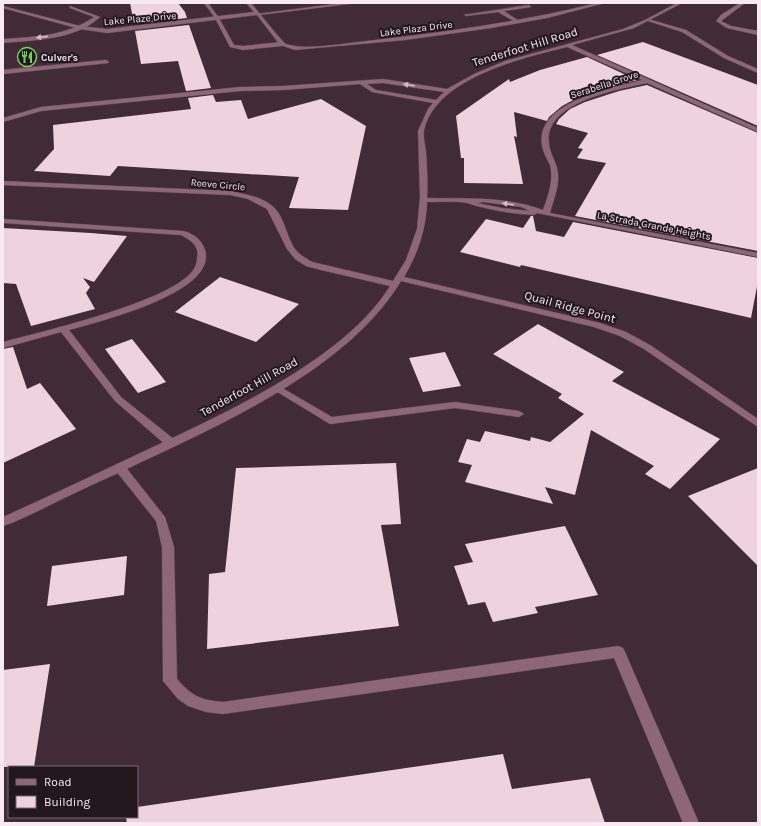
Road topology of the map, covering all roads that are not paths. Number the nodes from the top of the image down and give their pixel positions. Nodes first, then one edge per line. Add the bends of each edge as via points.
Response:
1 (206, 3) edge
2 (248, 3) edge
3 (355, 3) edge
4 (603, 3) edge
5 (680, 3) edge
6 (743, 3) edge
7 (529, 6) dead end
8 (3, 7) edge
9 (72, 7) dead end
10 (499, 10) junction
11 (258, 14) junction
12 (466, 15) dead end
13 (217, 18) junction
14 (650, 20) junction
15 (517, 22) junction
16 (80, 27) junction
17 (758, 33) edge
18 (3, 41) edge
19 (282, 44) junction
20 (568, 46) junction
21 (106, 62) dead end
22 (41, 68) junction
23 (3, 69) edge
24 (758, 71) edge
25 (3, 72) edge
26 (646, 81) junction
27 (362, 83) junction
28 (447, 92) junction
29 (435, 102) junction
30 (3, 120) edge
31 (758, 130) edge
32 (3, 183) edge
33 (424, 200) junction
34 (546, 214) junction
35 (3, 221) edge
36 (758, 255) edge
37 (397, 281) junction
38 (63, 329) junction
39 (3, 345) edge
40 (277, 388) junction
41 (519, 414) dead end
42 (758, 424) edge
43 (171, 443) junction
44 (120, 468) junction
45 (3, 522) edge
46 (691, 823) edge

1 - 13 street
2 - 11 street
3 - 11 street, Lake Plaze Drive
4 - 15 street, Lake Plaza Drive
5 - 14 street, Tenderfoot Hill Road
6 - 17 street via 718,21 729,27
7 - 10 street
8 - 16 street, Lake Plaze Drive
9 - 16 street via 98,17
10 - 12 street
10 - 15 street
11 - 13 street, Lake Plaze Drive
11 - 19 street
13 - 16 street, Lake Plaze Drive via 117,31
13 - 19 street, Lake Plaza Drive via 232,46 243,48
14 - 20 street, Tenderfoot Hill Road
14 - 24 street via 684,31 726,57
15 - 19 street, Lake Plaza Drive via 432,35 306,48
16 -> 18 street via 51,36
20 - 26 street
20 - 28 street, Tenderfoot Hill Road via 490,68 459,83
21 - 22 street
22 - 23 street
22 - 25 street
26 - 31 street
26 - 34 street, Serabella Grove via 578,101 564,108 550,121 544,138 554,168 555,180
28 -> 27 street via 383,81
27 - 29 street via 374,91
27 - 30 street via 240,89 41,110
28 - 29 street, Tenderfoot Hill Road
29 - 33 street, Tenderfoot Hill Road via 423,120 421,131
32 - 37 street, Reeve Circle via 230,193 250,197 270,207 291,249 304,260 321,268
33 - 34 street, La Strada Grande Heights via 464,201 519,213
33 - 37 street, Tenderfoot Hill Road via 419,235 410,260
34 - 36 street, La Strada Grande Heights
35 - 38 street via 183,233 197,241 201,248 201,267 190,280 148,302
37 - 40 street, Tenderfoot Hill Road via 364,323 335,349
37 - 42 street, Quail Ridge Point via 597,325 623,334 647,347
38 - 39 street
38 - 43 street via 118,399
40 - 41 street via 330,421 456,406
40 - 43 street, Tenderfoot Hill Road
43 - 44 street, Tenderfoot Hill Road
44 - 45 street, Tenderfoot Hill Road
44 - 46 street via 161,520 168,547 170,681 183,696 202,707 223,708 618,652

